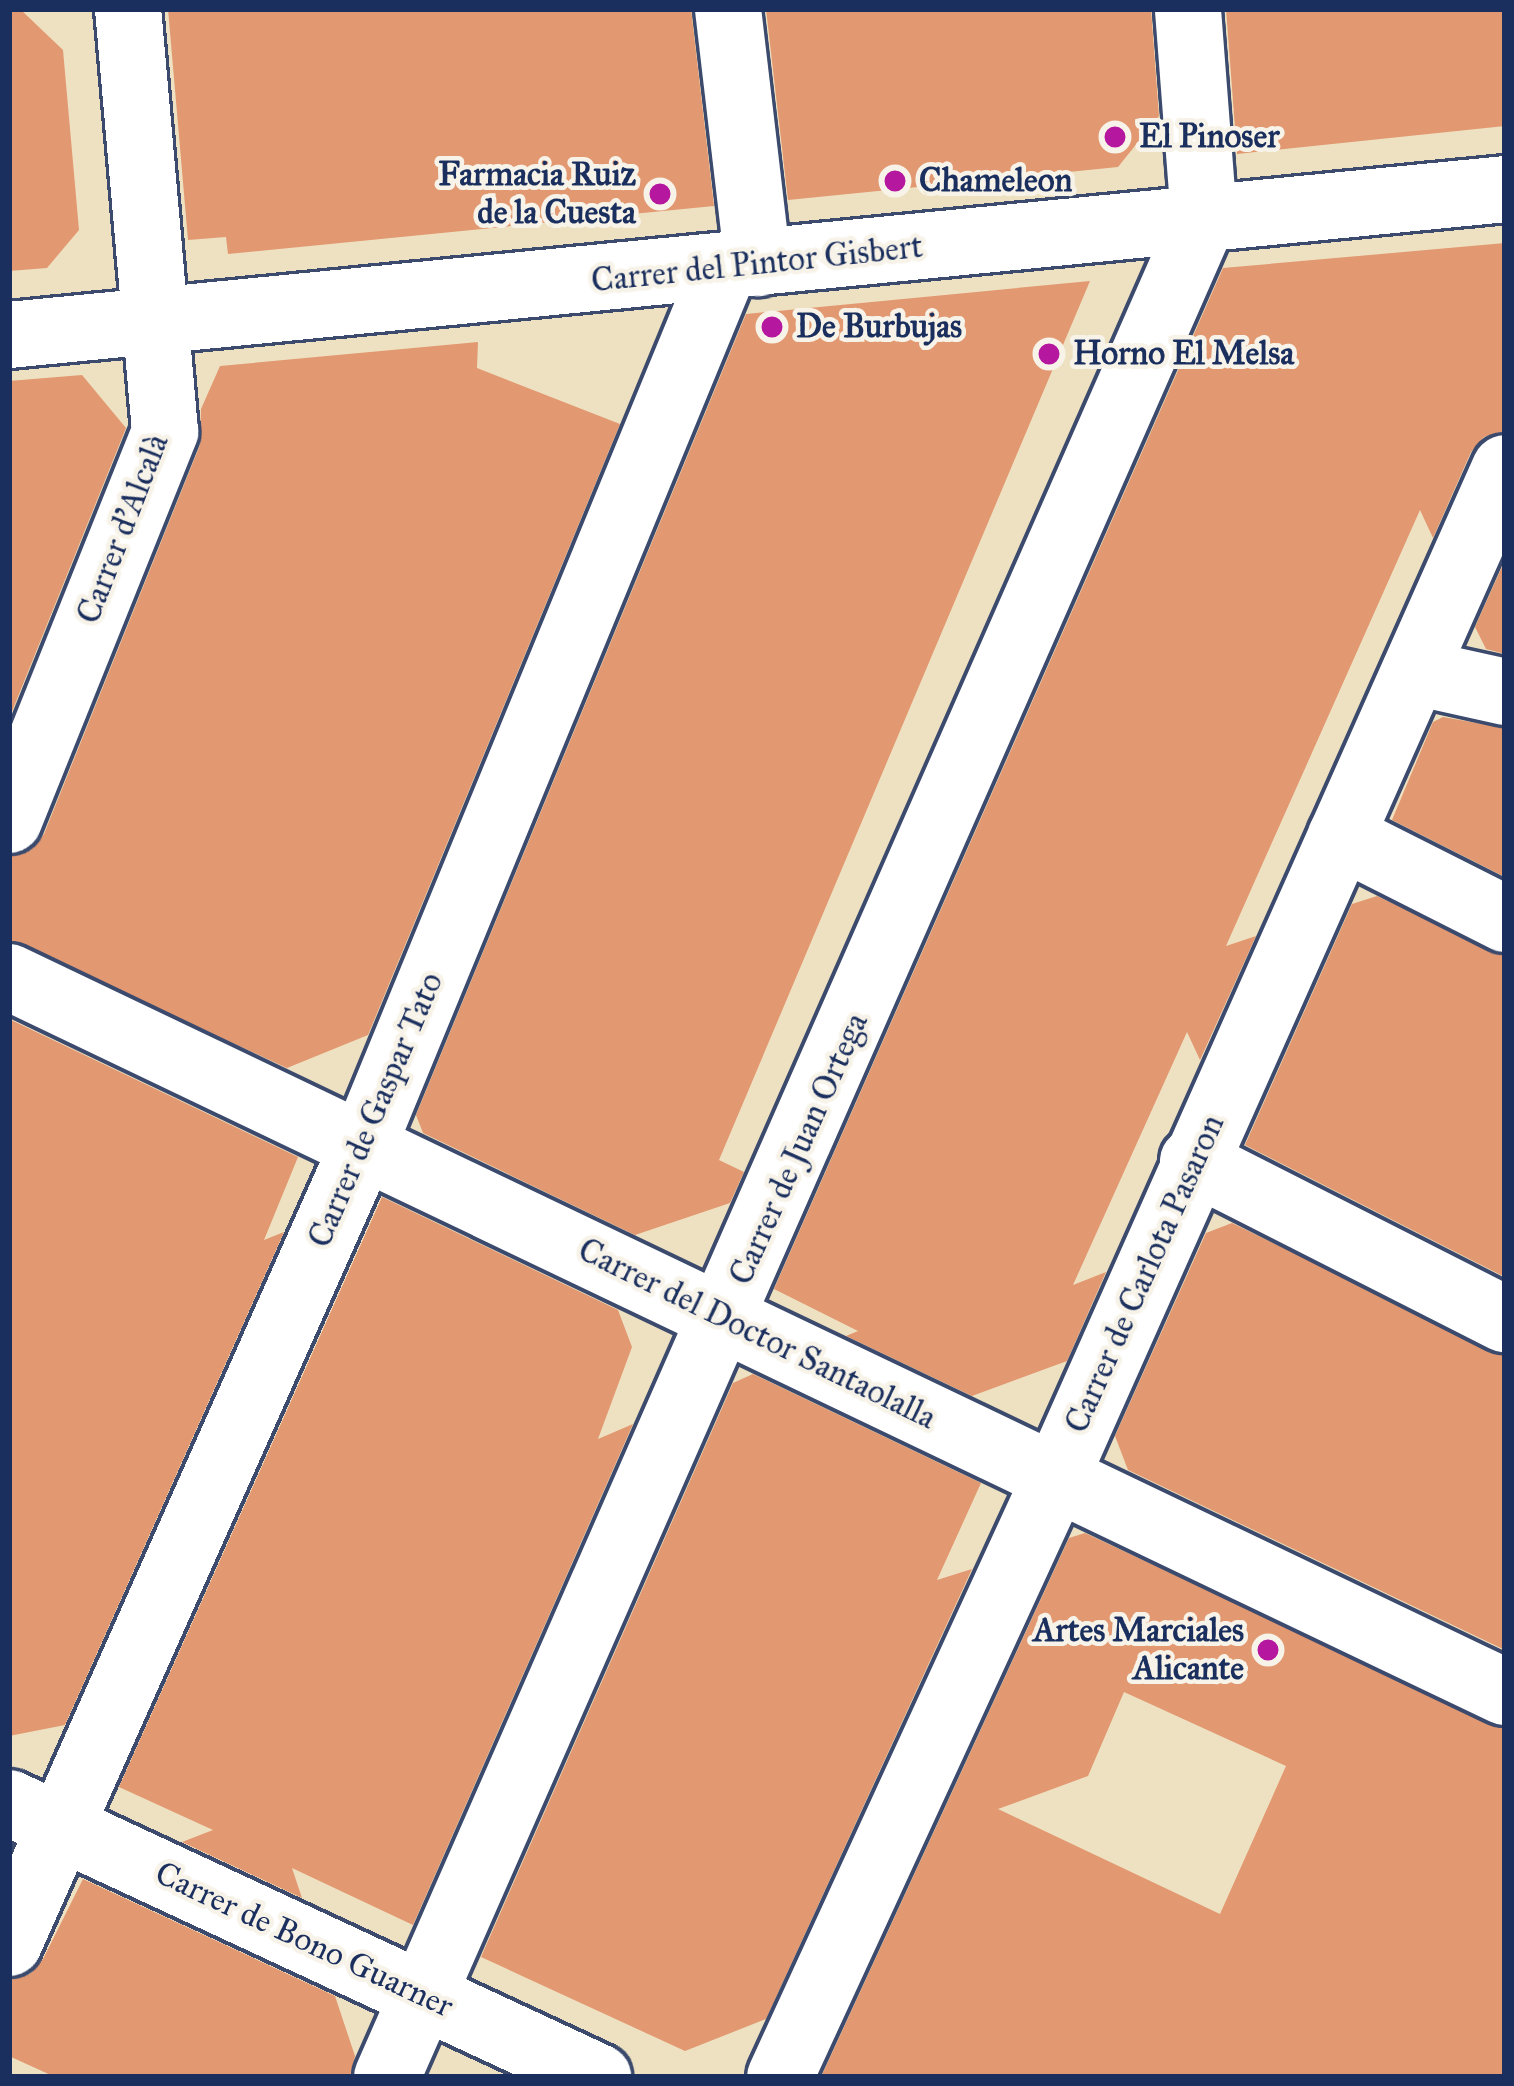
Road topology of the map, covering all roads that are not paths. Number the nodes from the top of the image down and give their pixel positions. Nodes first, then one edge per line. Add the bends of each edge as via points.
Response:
1 (128, 9) edge
2 (728, 9) edge
3 (1188, 9) edge
4 (1505, 190) edge
5 (1204, 218) junction
6 (741, 266) junction
7 (158, 320) junction
8 (9, 334) edge
9 (1505, 468) edge
10 (1415, 672) junction
11 (1505, 692) edge
12 (9, 820) edge
13 (1341, 836) junction
14 (1505, 919) edge
15 (9, 977) edge
16 (363, 1146) junction
17 (1193, 1161) junction
18 (725, 1318) junction
19 (1505, 1319) edge
20 (1056, 1478) junction
21 (1505, 1693) edge
22 (34, 1813) edge
23 (9, 1943) edge
24 (423, 1997) junction
25 (387, 2077) edge
26 (598, 2077) edge
27 (780, 2077) edge

1 - 7 street, Carrer d'Alcalà
2 - 6 street
3 - 5 street
4 - 5 street, Carrer del Pintor Gisbert
5 - 6 street, Carrer del Pintor Gisbert
5 - 18 street, Carrer de Juan Ortega
6 - 7 street, Carrer del Pintor Gisbert
6 - 16 street, Carrer de Gaspar Tato
7 - 8 street, Carrer del Pintor Gisbert
7 - 12 street, Carrer d'Alcalà via 165,431
9 - 10 street, Carrer de Carlota Pasaron
10 - 11 street
10 - 13 street, Carrer de Carlota Pasaron
13 - 14 street
13 - 17 street, Carrer de Carlota Pasaron
15 - 16 street, Carrer del Doctor Santaolalla
16 - 18 street, Carrer del Doctor Santaolalla
16 - 22 street, Carrer de Gaspar Tato
17 - 19 street
17 - 20 street, Carrer de Carlota Pasaron
18 - 20 street, Carrer del Doctor Santaolalla
18 - 24 street, Carrer de Juan Ortega
20 - 21 street, Carrer del Doctor Santaolalla
20 - 27 street, Carrer de Carlota Pasaron
22 - 23 street, Carrer de Gaspar Tato
22 - 24 street, Carrer de Bono Guarner
24 - 25 street, Carrer de Juan Ortega
24 - 26 street, Carrer de Bono Guarner

